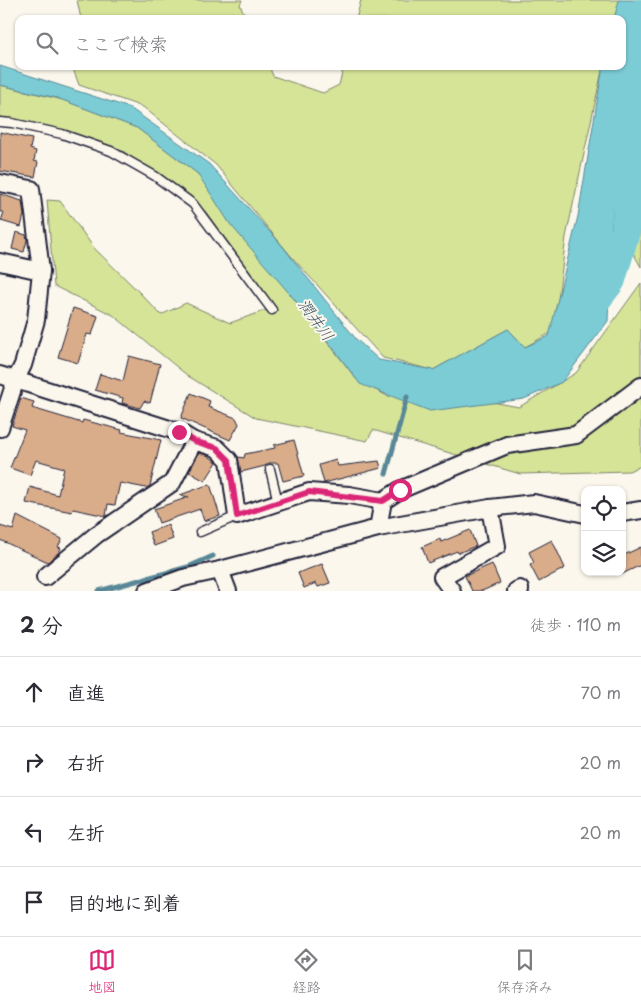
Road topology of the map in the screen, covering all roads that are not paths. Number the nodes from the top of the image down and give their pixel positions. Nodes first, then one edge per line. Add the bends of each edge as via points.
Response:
1 (0, 122) edge
2 (0, 183) edge
3 (0, 262) edge
4 (41, 272) junction
5 (272, 310) dead end
6 (8, 377) edge
7 (641, 386) edge
8 (0, 428) edge
9 (194, 441) junction
10 (270, 469) dead end
11 (383, 501) junction
12 (278, 502) junction
13 (490, 508) junction
14 (641, 510) edge
15 (626, 512) edge
16 (581, 513) edge
17 (237, 516) junction
18 (378, 528) junction
19 (200, 532) dead end
20 (220, 570) junction
21 (45, 577) dead end
22 (147, 591) edge
23 (228, 591) edge
24 (452, 591) edge
25 (516, 591) edge
26 (520, 591) edge

1 - 5 lane via 62,134 111,151 155,176 193,204
2 - 4 street via 30,189
3 - 4 street
4 - 6 street via 36,320 23,365
6 - 8 street
6 - 9 street via 179,432
7 - 11 street via 576,435 507,445 400,490
9 - 17 street via 217,448 229,460
9 - 21 street via 172,483 96,535
10 - 12 lane
11 - 12 street via 309,492
11 - 18 street
12 - 17 street
13 - 16 street via 534,503
13 - 18 street
13 - 24 street via 497,546 442,577
14 - 15 street
17 - 19 lane
18 - 20 street
20 - 22 street via 183,578
20 - 23 street
25 - 26 street

